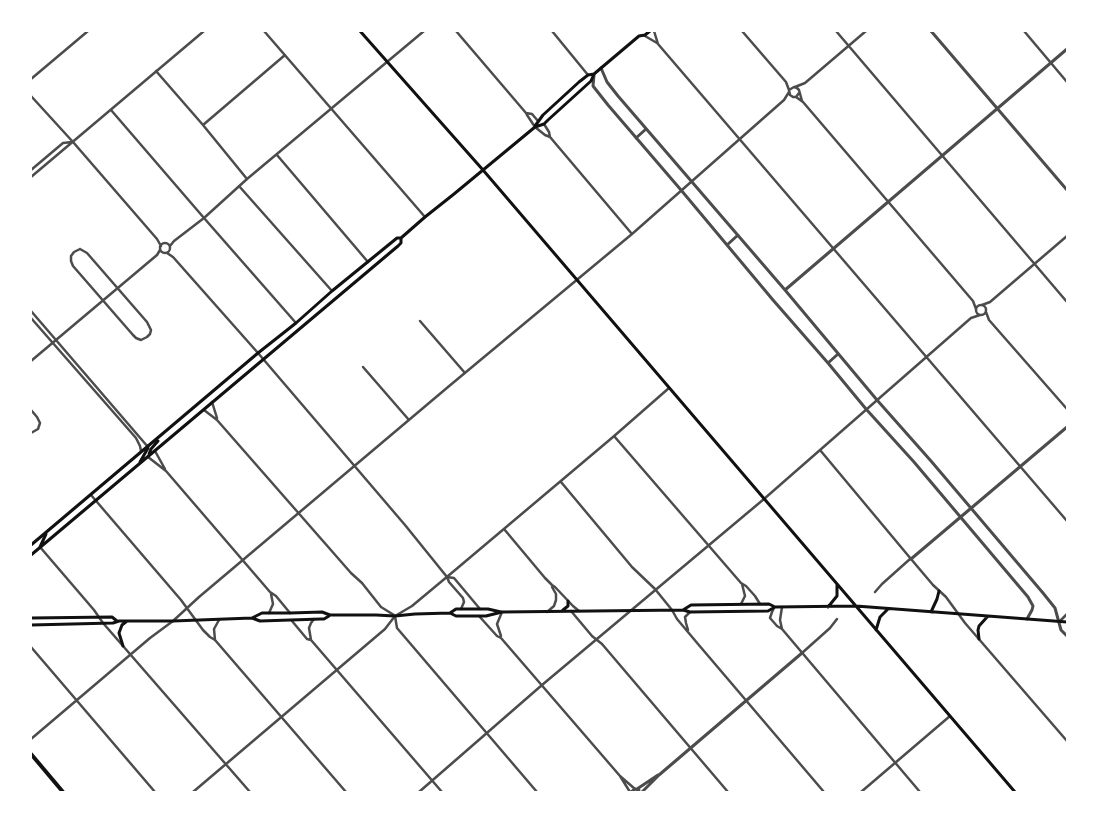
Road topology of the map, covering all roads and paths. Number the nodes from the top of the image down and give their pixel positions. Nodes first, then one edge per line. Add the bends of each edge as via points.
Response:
1 (88, 31) edge
2 (204, 31) edge
3 (264, 31) edge
4 (360, 31) edge
5 (424, 31) edge
6 (456, 31) edge
7 (552, 31) edge
8 (639, 31) edge
9 (650, 31) edge
10 (654, 31) edge
11 (742, 31) edge
12 (836, 31) edge
13 (866, 31) edge
14 (931, 31) edge
15 (1024, 31) edge
16 (645, 35) junction
17 (639, 36) junction
18 (658, 44) junction
19 (848, 46) junction
20 (1067, 49) edge
21 (285, 55) junction
22 (387, 62) junction
23 (1051, 63) junction
24 (601, 68) junction
25 (156, 71) junction
26 (594, 74) junction
27 (588, 75) junction
28 (31, 79) edge
29 (786, 82) junction
30 (1067, 82) edge
31 (805, 83) junction
32 (794, 87) junction
33 (789, 91) junction
34 (799, 93) junction
35 (31, 96) edge
36 (795, 97) junction
37 (784, 100) junction
38 (803, 102) junction
39 (997, 108) junction
40 (332, 109) junction
41 (111, 110) junction
42 (526, 113) junction
43 (538, 121) junction
44 (544, 124) junction
45 (203, 125) junction
46 (535, 127) junction
47 (646, 129) junction
48 (550, 137) junction
49 (636, 138) junction
50 (740, 138) junction
51 (73, 142) junction
52 (277, 155) junction
53 (942, 155) junction
54 (31, 170) edge
55 (483, 170) junction
56 (31, 177) edge
57 (247, 179) junction
58 (692, 181) junction
59 (239, 186) junction
60 (681, 190) junction
61 (1067, 190) edge
62 (888, 201) junction
63 (425, 217) junction
64 (204, 218) junction
65 (632, 234) junction
66 (738, 235) junction
67 (1067, 236) edge
68 (401, 238) junction
69 (157, 239) junction
70 (174, 241) junction
71 (166, 243) junction
72 (727, 245) junction
73 (160, 248) junction
74 (170, 248) junction
75 (833, 248) junction
76 (165, 253) junction
77 (157, 255) junction
78 (173, 257) junction
79 (368, 262) junction
80 (1034, 264) junction
81 (363, 275) junction
82 (577, 280) junction
83 (118, 288) junction
84 (785, 290) junction
85 (332, 291) junction
86 (104, 300) junction
87 (973, 301) junction
88 (990, 302) junction
89 (1067, 302) edge
90 (982, 305) junction
91 (976, 309) junction
92 (31, 311) edge
93 (986, 311) junction
94 (981, 315) junction
95 (31, 318) edge
96 (971, 318) junction
97 (989, 320) junction
98 (420, 321) dead end
99 (296, 323) junction
100 (56, 340) junction
101 (53, 343) junction
102 (258, 353) junction
103 (838, 354) junction
104 (927, 357) junction
105 (263, 359) junction
106 (31, 361) edge
107 (828, 363) junction
108 (362, 367) dead end
109 (465, 373) junction
110 (668, 388) junction
111 (877, 400) junction
112 (212, 402) junction
113 (866, 409) junction
114 (1067, 409) edge
115 (31, 410) edge
116 (204, 410) junction
117 (217, 420) junction
118 (409, 420) junction
119 (1067, 427) edge
120 (31, 433) edge
121 (161, 436) junction
122 (614, 436) junction
123 (148, 447) junction
124 (820, 450) junction
125 (155, 451) junction
126 (141, 453) junction
127 (148, 457) junction
128 (138, 465) junction
129 (1019, 466) junction
130 (355, 467) junction
131 (166, 471) junction
132 (561, 482) junction
133 (91, 495) junction
134 (764, 499) junction
135 (96, 501) junction
136 (971, 508) junction
137 (299, 513) junction
138 (960, 518) junction
139 (1067, 521) edge
140 (504, 529) junction
141 (46, 533) junction
142 (32, 538) edge
143 (36, 542) junction
144 (708, 544) junction
145 (31, 545) edge
146 (40, 547) junction
147 (31, 555) edge
148 (911, 559) junction
149 (243, 561) junction
150 (447, 577) junction
151 (741, 583) junction
152 (837, 583) junction
153 (552, 585) junction
154 (655, 589) junction
155 (939, 591) junction
156 (270, 592) junction
157 (875, 592) dead end
158 (568, 601) junction
159 (741, 604) junction
160 (760, 604) junction
161 (856, 606) junction
162 (774, 607) junction
163 (782, 607) junction
164 (828, 607) junction
165 (187, 608) junction
166 (888, 608) junction
167 (462, 609) junction
168 (480, 609) junction
169 (672, 610) junction
170 (683, 610) junction
171 (571, 611) junction
172 (580, 611) junction
173 (630, 611) junction
174 (502, 612) junction
175 (547, 612) junction
176 (560, 612) junction
177 (690, 612) junction
178 (931, 612) junction
179 (269, 613) junction
180 (290, 613) junction
181 (450, 613) junction
182 (959, 614) junction
183 (1067, 614) edge
184 (330, 616) junction
185 (395, 616) junction
186 (479, 616) junction
187 (988, 616) junction
188 (99, 617) junction
189 (31, 618) edge
190 (252, 618) junction
191 (196, 619) junction
192 (219, 619) junction
193 (314, 619) junction
194 (837, 619) dead end
195 (1027, 619) junction
196 (173, 620) junction
197 (291, 620) junction
198 (117, 621) junction
199 (128, 621) junction
200 (1058, 622) junction
201 (1067, 622) edge
202 (103, 623) junction
203 (31, 625) edge
204 (782, 629) junction
205 (876, 630) junction
206 (689, 634) junction
207 (1067, 636) edge
208 (501, 638) junction
209 (596, 639) junction
210 (979, 639) junction
211 (215, 640) junction
212 (311, 640) junction
213 (123, 646) junction
214 (31, 647) edge
215 (802, 653) junction
216 (131, 655) junction
217 (337, 670) junction
218 (542, 685) junction
219 (747, 700) junction
220 (78, 701) junction
221 (950, 716) junction
222 (281, 717) junction
223 (487, 732) junction
224 (31, 739) edge
225 (1067, 741) edge
226 (691, 748) junction
227 (31, 754) edge
228 (895, 762) junction
229 (226, 764) junction
230 (659, 775) junction
231 (620, 776) junction
232 (432, 780) junction
233 (636, 789) junction
234 (63, 792) edge
235 (155, 792) edge
236 (194, 792) edge
237 (250, 792) edge
238 (346, 792) edge
239 (418, 792) edge
240 (442, 792) edge
241 (537, 792) edge
242 (630, 792) edge
243 (642, 792) edge
244 (728, 792) edge
245 (824, 792) edge
246 (861, 792) edge
247 (920, 792) edge
248 (1015, 792) edge

1 - 28 street
2 - 25 street
3 - 21 street
4 - 22 main road
5 - 22 street
6 - 42 street
7 - 27 street
8 - 17 main road
9 - 16 main road
10 - 18 street
11 - 29 street
12 - 19 street
13 - 19 street
14 - 39 street
15 - 23 street
16 - 17 main road
16 - 18 street
17 - 24 main road
18 - 50 street
19 - 31 street
19 - 53 street
20 - 23 street
21 - 40 street
21 - 45 street
22 - 40 street
22 - 55 main road
23 - 30 street
23 - 39 street
24 - 26 main road
24 - 47 street via 607,82
25 - 41 street
25 - 45 street
26 - 27 main road
26 - 44 main road
26 - 49 street via 593,86
27 - 43 main road
29 - 32 street
29 - 33 street
31 - 32 street
31 - 34 street
32 - 33 street
32 - 34 street
33 - 36 street
33 - 37 street
34 - 36 street
34 - 38 street
35 - 51 street
36 - 37 street
36 - 38 street
37 - 50 street
38 - 62 street
39 - 53 street
39 - 61 street
40 - 52 street
40 - 63 street
41 - 51 street
41 - 64 street
42 - 43 street
42 - 46 street
43 - 46 main road
44 - 46 main road
44 - 48 street
45 - 57 street
46 - 48 street
46 - 55 main road
47 - 49 street
47 - 58 street
48 - 65 street
49 - 60 street
50 - 58 street
50 - 75 street
51 - 54 street via 63,143
51 - 56 street
51 - 69 street
52 - 57 street
52 - 79 street
53 - 62 street
53 - 80 street
55 - 63 main road
55 - 82 main road
57 - 59 street
58 - 60 street
58 - 66 street
59 - 64 street
59 - 85 street
60 - 65 street
60 - 72 street
62 - 75 street
62 - 87 street
63 - 68 main road
64 - 70 street
64 - 99 street
65 - 82 street
66 - 72 street
66 - 84 street
67 - 80 street
68 - 79 main road via 396,238
68 - 81 main road via 400,243
69 - 71 street
69 - 73 street
70 - 71 street
70 - 74 street
71 - 73 street
71 - 74 street
72 - 107 street
73 - 76 street
73 - 77 street
74 - 76 street
74 - 78 street
75 - 84 street
75 - 104 street
76 - 77 street
76 - 78 street
77 - 83 street
78 - 102 street
79 - 81 main road
79 - 85 main road
80 - 88 street
80 - 89 street
81 - 105 main road
82 - 109 street
82 - 110 main road
83 - 86 street
83 - 86 street via 84,251 74,252 72,264
83 - 86 street via 149,325 147,337 136,338
84 - 103 street
85 - 99 main road
86 - 100 street
87 - 90 street
87 - 91 street
88 - 90 street
88 - 93 street
90 - 91 street
90 - 93 street
91 - 94 street
91 - 96 street
92 - 100 street
93 - 94 street
93 - 97 street
94 - 96 street
94 - 97 street
95 - 101 street
96 - 104 street
97 - 114 street
98 - 109 street
99 - 102 main road
100 - 101 street
100 - 123 street
101 - 106 street
101 - 126 street via 136,438
102 - 105 street
102 - 121 main road
103 - 107 street
103 - 111 street
104 - 111 street
104 - 129 street
105 - 112 main road
105 - 130 street
107 - 113 street
108 - 118 street
109 - 118 street
110 - 122 street
110 - 134 main road
111 - 113 street
111 - 136 street
112 - 116 main road
112 - 117 street
113 - 124 street
113 - 138 street
115 - 120 street via 40,423 38,429
116 - 117 street
116 - 125 main road
117 - 137 street
118 - 130 street
119 - 129 street
121 - 123 main road
121 - 127 main road
122 - 132 street
122 - 144 street
123 - 126 main road
123 - 128 main road
124 - 134 street
124 - 148 street
125 - 127 main road
125 - 131 street
126 - 133 main road
127 - 128 main road
127 - 131 street
128 - 135 main road
129 - 136 street
129 - 139 street
130 - 137 street
130 - 150 street
131 - 149 street
132 - 140 street
132 - 154 street via 632,567
133 - 135 street
133 - 141 main road
134 - 144 street
134 - 152 main road
135 - 146 main road
135 - 165 street
136 - 138 street
136 - 200 street via 1049,600 1055,608
137 - 149 street
137 - 185 street via 381,607
138 - 148 street
138 - 195 street via 1031,602 1033,608
140 - 150 street
140 - 153 street
141 - 143 main road
141 - 146 main road
142 - 143 street
143 - 145 main road
144 - 151 street
144 - 154 street
146 - 147 main road
146 - 188 street
148 - 155 street
148 - 157 street
149 - 156 street
149 - 165 street
150 - 167 street via 464,599
150 - 168 street via 454,578
150 - 185 street
151 - 159 street via 745,596
151 - 160 street
152 - 161 main road
152 - 164 main road via 837,596
153 - 158 street
153 - 175 street via 556,599
154 - 169 street
154 - 173 street
155 - 178 main road
155 - 182 street
156 - 179 street via 274,604
156 - 180 street
158 - 172 street
158 - 176 main road via 568,606
159 - 160 main road
159 - 170 main road via 691,605
160 - 162 main road
161 - 164 main road
161 - 166 main road
161 - 205 main road
162 - 163 main road
162 - 177 main road via 768,611
162 - 204 street via 770,618
163 - 164 main road
163 - 204 street
165 - 191 street
165 - 196 street
166 - 178 main road
166 - 205 main road via 880,617
167 - 168 main road
167 - 181 main road
168 - 174 main road
169 - 170 main road
169 - 173 main road
169 - 206 street
170 - 177 main road
171 - 172 main road
171 - 176 main road
171 - 209 street
172 - 173 main road
173 - 209 street
174 - 175 main road
174 - 186 main road
174 - 208 street via 497,624
175 - 176 main road
177 - 206 street via 685,617
178 - 182 main road
179 - 180 main road
179 - 190 main road
180 - 184 main road via 322,612
181 - 185 main road
181 - 186 main road
182 - 187 main road
182 - 210 street
183 - 200 street
184 - 185 main road
184 - 193 main road
185 - 217 street via 385,629
185 - 223 street via 397,628
186 - 208 street
187 - 195 main road
187 - 210 main road via 979,626
188 - 189 main road
188 - 198 main road via 112,617
188 - 202 street
190 - 192 main road
190 - 197 main road
191 - 192 main road
191 - 196 main road
191 - 211 street
192 - 211 street via 214,629
193 - 197 main road
193 - 212 street via 309,628
194 - 215 street
195 - 200 main road
196 - 199 main road
196 - 216 street
197 - 212 street
198 - 199 main road
198 - 202 main road
199 - 213 main road via 119,632
200 - 201 main road
200 - 207 street
202 - 203 main road
202 - 213 street
204 - 215 street
205 - 221 main road
206 - 219 street
208 - 218 street
209 - 218 street
209 - 226 street
210 - 225 street
211 - 222 street
212 - 217 street
213 - 216 street
214 - 220 street
215 - 219 street
215 - 228 street
216 - 220 street
216 - 229 street
217 - 222 street
217 - 232 street
218 - 223 street
218 - 231 street
219 - 226 street
219 - 245 street
220 - 224 street
220 - 235 street
221 - 228 street
221 - 248 main road
222 - 229 street
222 - 238 street
223 - 232 street
223 - 241 street
226 - 230 street
226 - 244 street
227 - 234 main road
228 - 246 street
228 - 247 street
229 - 236 street
229 - 237 street
230 - 233 street
230 - 243 street
231 - 233 street
231 - 242 street
232 - 239 street
232 - 240 street
233 - 242 street
233 - 243 street

